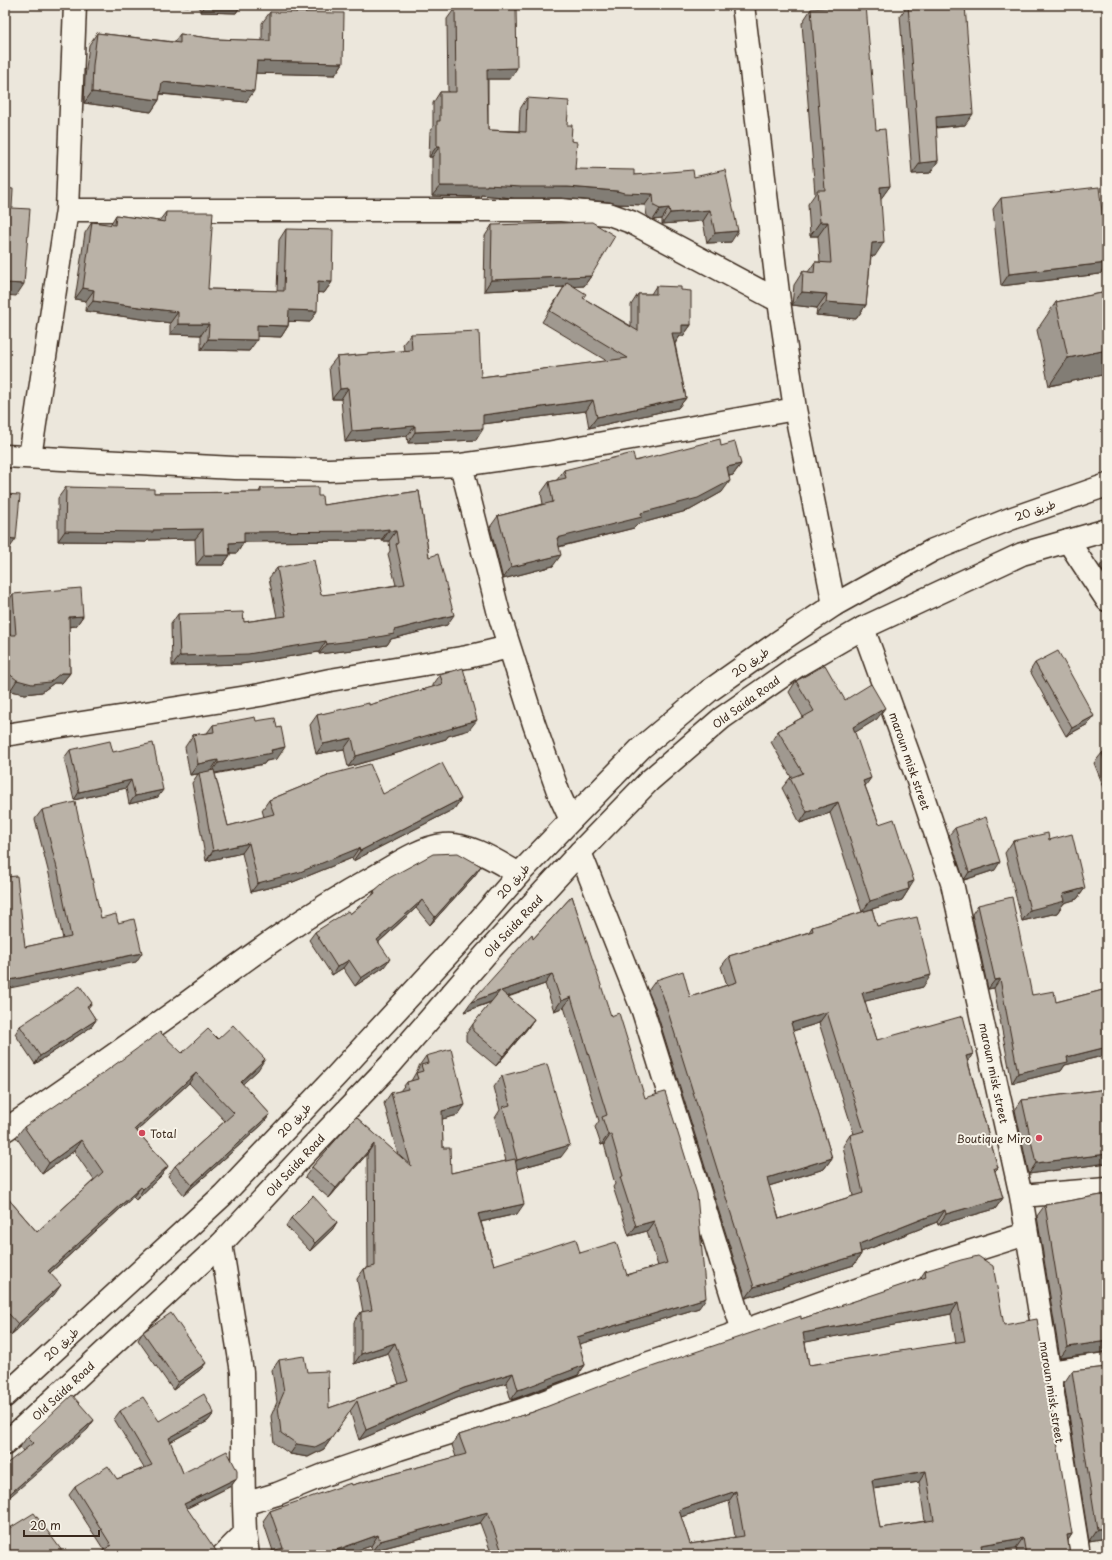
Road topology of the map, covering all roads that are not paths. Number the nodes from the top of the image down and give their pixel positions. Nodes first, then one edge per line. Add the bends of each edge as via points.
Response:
1 (75, 5) edge
2 (743, 5) edge
3 (67, 210) junction
4 (779, 301) junction
5 (795, 409) junction
6 (5, 456) edge
7 (30, 457) junction
8 (461, 465) junction
9 (1107, 485) edge
10 (1107, 530) edge
11 (1068, 541) junction
12 (1107, 600) edge
13 (834, 605) junction
14 (863, 628) junction
15 (510, 647) junction
16 (5, 735) edge
17 (571, 820) junction
18 (580, 852) junction
19 (519, 874) junction
20 (5, 1130) edge
21 (1107, 1190) edge
22 (1020, 1196) junction
23 (1026, 1234) junction
24 (221, 1244) junction
25 (743, 1332) junction
26 (1107, 1364) edge
27 (1049, 1372) junction
28 (5, 1396) edge
29 (5, 1444) edge
30 (244, 1504) junction
31 (245, 1532) junction
32 (223, 1555) edge
33 (248, 1555) edge
34 (1079, 1555) edge

1 - 3 street
2 - 4 street
3 - 4 street via 594,212 631,222
3 - 7 street
4 - 5 street
5 - 8 street via 547,453
5 - 13 street
6 - 7 street
7 - 8 street via 234,468 329,470
8 - 15 street via 499,614
9 - 13 street, طريق 20 via 1010,518 933,550
10 - 11 street, Old Saida Road
11 - 12 street
11 - 14 street, Old Saida Road via 1022,554
13 - 17 street, طريق 20 via 709,691 641,748
14 - 18 street, Old Saida Road via 797,666 722,718 649,781
14 - 22 street, maroun misk street via 952,883
15 - 16 street via 260,695
15 - 17 street via 536,730
17 - 19 street, طريق 20
18 - 24 street, Old Saida Road via 486,954 390,1065
18 - 25 street via 643,1011
19 - 20 street via 486,856 452,844 417,853 320,908
19 - 28 street, طريق 20 via 336,1076 223,1195
21 - 22 street
22 - 23 street, maroun misk street
23 - 25 street via 909,1271
23 - 27 street, maroun misk street
24 - 29 street, Old Saida Road
24 - 30 street via 242,1372
25 - 30 street
26 - 27 street
27 - 34 street, maroun misk street
30 - 31 street
31 - 32 street
31 - 33 street

